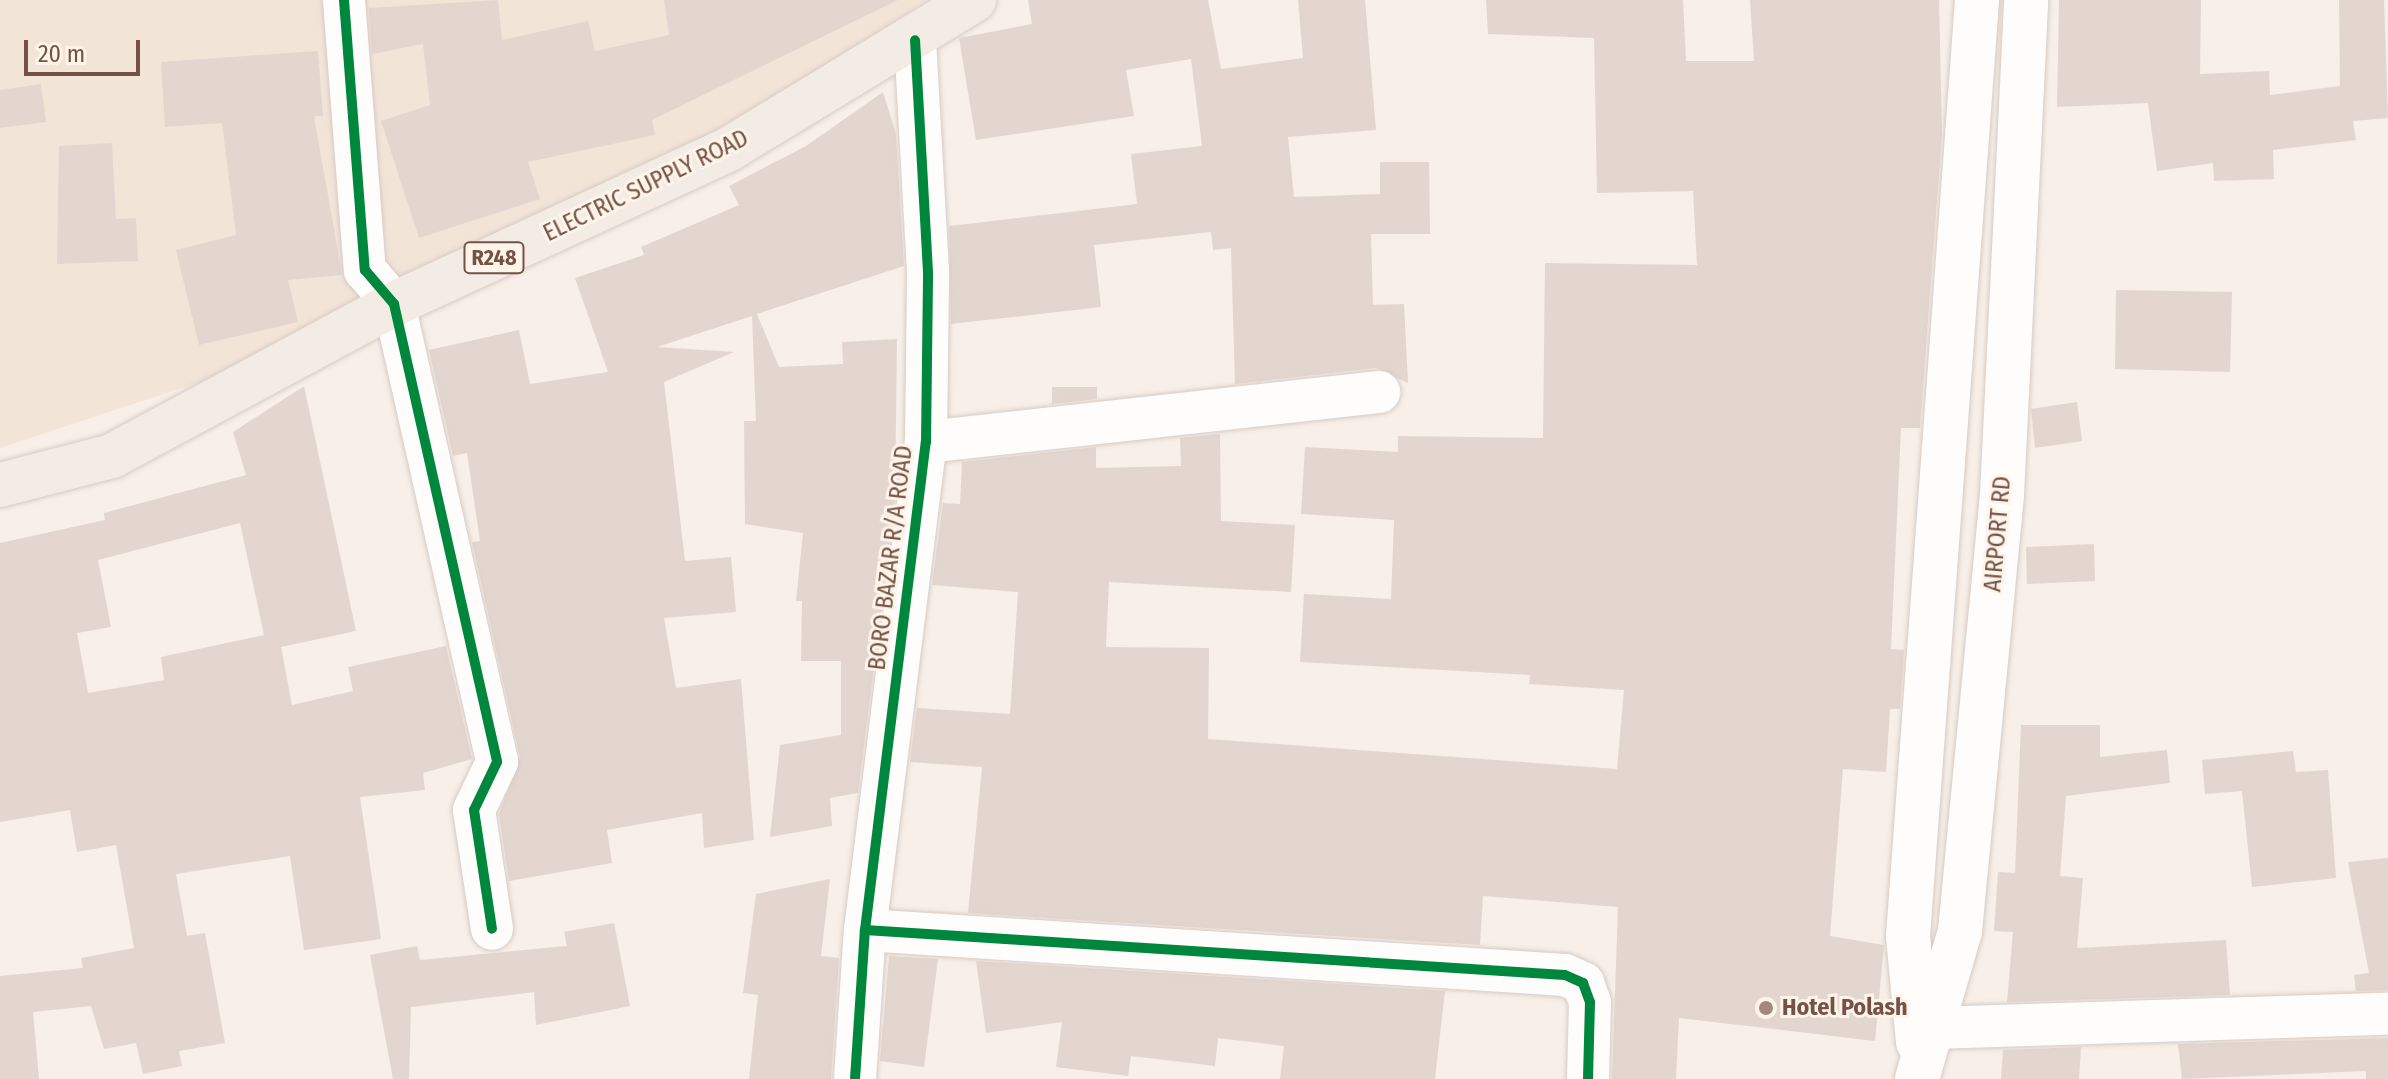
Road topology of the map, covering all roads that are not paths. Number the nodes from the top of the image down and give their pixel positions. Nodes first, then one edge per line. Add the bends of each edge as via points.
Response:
1 (344, 0) edge
2 (974, 0) edge
3 (1977, 0) edge
4 (2026, 0) edge
5 (915, 40) junction
6 (394, 304) junction
7 (1379, 392) dead end
8 (926, 442) junction
9 (0, 485) edge
10 (492, 929) dead end
11 (865, 930) junction
12 (2388, 1014) edge
13 (1922, 1056) edge
14 (855, 1079) edge
15 (1588, 1079) edge

1 - 6 street via 365,270
2 - 5 main road, ELECTRIC SUPPLY ROAD / R248
3 - 13 main road via 1908,936
4 - 13 main road, AIRPORT RD via 1990,623 1960,931
5 - 6 main road, ELECTRIC SUPPLY ROAD / R248 via 729,149
5 - 8 street, BORO BAZAR R/A ROAD via 928,272
6 - 9 main road, ELECTRIC SUPPLY ROAD / R248 via 112,456
6 - 10 street via 497,762 474,810
7 - 8 street
8 - 11 street, BORO BAZAR R/A ROAD
11 - 14 street, BORO BAZAR R/A ROAD
11 - 15 street via 1565,975 1583,983 1590,1002
12 - 13 street

